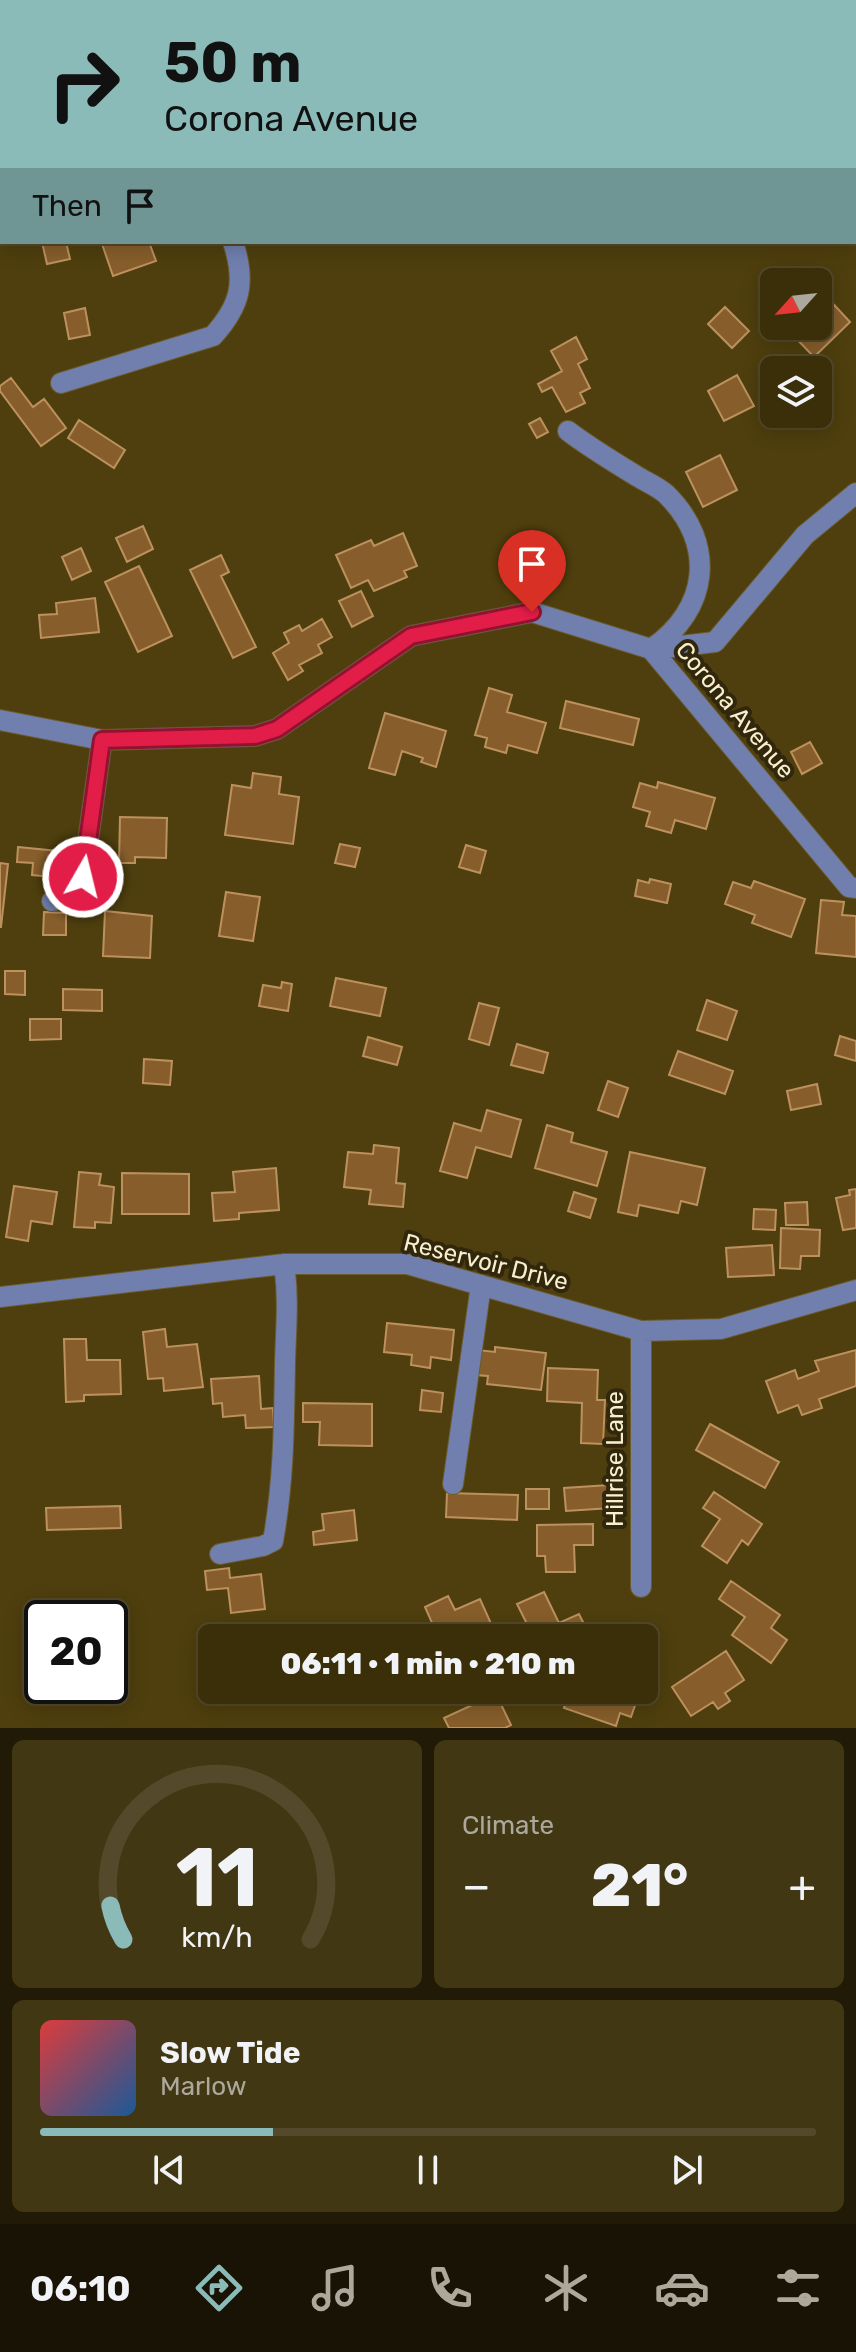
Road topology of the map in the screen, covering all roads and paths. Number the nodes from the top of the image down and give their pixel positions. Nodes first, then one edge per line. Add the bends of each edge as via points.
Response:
1 (234, 244) edge
2 (61, 383) dead end
3 (568, 431) dead end
4 (856, 493) edge
5 (651, 649) junction
6 (0, 720) edge
7 (102, 740) junction
8 (856, 888) edge
9 (52, 901) dead end
10 (284, 1264) junction
11 (481, 1285) junction
12 (856, 1290) edge
13 (0, 1297) edge
14 (641, 1331) junction
15 (453, 1484) dead end
16 (220, 1554) dead end
17 (641, 1587) dead end

1 - 2 street via 240,285 236,305 213,336
3 - 5 street via 664,493 687,520 701,558 698,593 667,638
4 - 5 street via 805,535 715,642
5 - 7 street, Corona Avenue via 532,612 411,636 277,729 255,736
5 - 8 street, Corona Avenue via 849,887
6 - 7 street, Corona Avenue
7 - 9 street via 83,877 73,894
10 - 11 street, Reservoir Drive via 407,1264
10 - 13 street, Reservoir Drive
10 - 16 street via 285,1433 273,1541
11 - 14 street, Reservoir Drive
11 - 15 street
12 - 14 street, Reservoir Drive via 721,1329
14 - 17 street, Hillrise Lane

